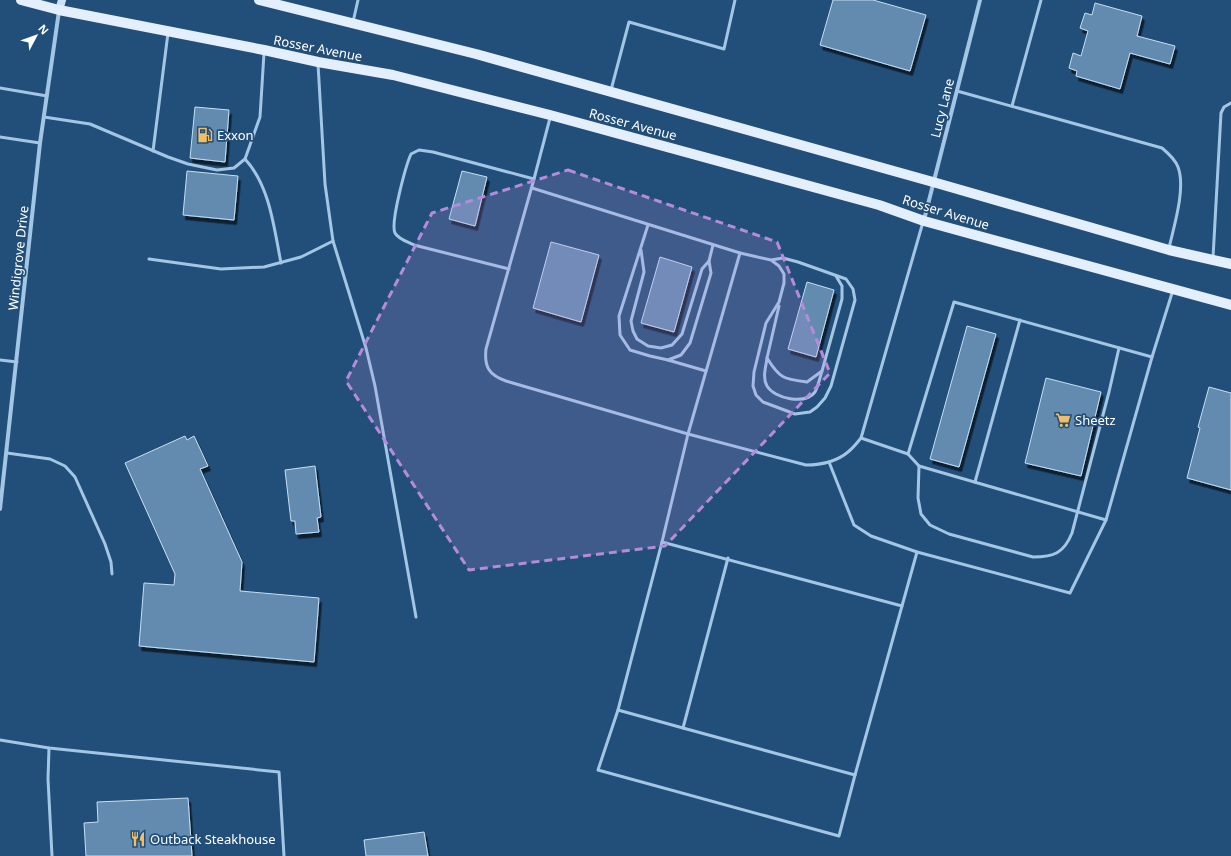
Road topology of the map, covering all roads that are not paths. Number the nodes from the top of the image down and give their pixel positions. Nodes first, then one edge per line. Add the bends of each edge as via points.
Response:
1 (21, 0) edge
2 (259, 0) edge
3 (358, 0) edge
4 (735, 0) edge
5 (980, 0) edge
6 (1041, 0) edge
7 (60, 5) edge
8 (352, 24) junction
9 (168, 32) junction
10 (264, 50) junction
11 (318, 62) junction
12 (0, 88) edge
13 (957, 91) junction
14 (611, 92) junction
15 (47, 96) junction
16 (1231, 104) edge
17 (1012, 106) junction
18 (550, 115) junction
19 (44, 117) junction
20 (0, 137) edge
21 (40, 143) junction
22 (153, 151) junction
23 (245, 159) junction
24 (534, 179) junction
25 (933, 182) junction
26 (532, 188) junction
27 (924, 221) junction
28 (648, 225) junction
29 (333, 241) junction
30 (713, 245) junction
31 (640, 248) junction
32 (1169, 250) junction
33 (740, 253) junction
34 (149, 259) dead end
35 (709, 260) junction
36 (771, 260) junction
37 (1213, 260) junction
38 (281, 263) junction
39 (1231, 264) edge
40 (509, 269) junction
41 (836, 276) junction
42 (1173, 289) junction
43 (780, 302) junction
44 (1231, 305) edge
45 (1020, 320) junction
46 (1119, 348) junction
47 (1152, 357) junction
48 (768, 358) junction
49 (0, 360) edge
50 (668, 360) junction
51 (17, 362) junction
52 (706, 371) junction
53 (822, 372) junction
54 (688, 434) junction
55 (861, 438) junction
56 (7, 453) junction
57 (908, 454) junction
58 (829, 462) junction
59 (919, 466) junction
60 (975, 482) junction
61 (0, 509) edge
62 (1077, 511) junction
63 (1106, 520) junction
64 (662, 542) junction
65 (917, 552) junction
66 (728, 558) junction
67 (112, 574) dead end
68 (902, 606) junction
69 (416, 616) dead end
70 (618, 710) junction
71 (683, 728) junction
72 (0, 740) edge
73 (49, 748) junction
74 (855, 775) junction
75 (52, 856) edge
76 (284, 856) edge

1 - 7 main road, Rosser Avenue
2 - 8 main road, Rosser Avenue
3 - 8 lane
4 - 14 lane via 724,49 629,22
5 - 13 street, Lucy Lane
6 - 17 lane
7 - 9 main road, Rosser Avenue
7 - 15 street, Windigrove Drive
8 - 14 main road, Rosser Avenue via 476,54
9 - 10 main road, Rosser Avenue
9 - 22 lane
10 - 11 main road, Rosser Avenue
10 - 23 lane via 260,117
11 - 18 main road, Rosser Avenue via 393,75
11 - 29 lane via 325,184
12 - 15 lane
13 - 17 lane
13 - 25 street, Lucy Lane
14 - 25 main road, Rosser Avenue
15 - 19 street, Windigrove Drive
16 - 37 lane via 1224,107 1221,113
17 - 32 lane via 1162,148 1172,157 1178,167 1180,181
18 - 24 lane
18 - 27 main road, Rosser Avenue via 879,205
19 - 21 street, Windigrove Drive
19 - 22 lane via 90,124
20 - 21 lane
21 - 51 street, Windigrove Drive
22 - 23 lane via 188,164 217,170 234,168
23 - 38 lane via 254,168 263,188
24 - 26 lane
24 - 40 lane via 419,150 411,154 407,162 397,206 395,233 414,245
25 - 27 street, Lucy Lane
25 - 32 main road, Rosser Avenue
26 - 28 lane
26 - 40 lane
27 - 42 main road, Rosser Avenue
27 - 55 lane
28 - 30 lane
28 - 31 lane
29 - 38 lane via 301,257
29 - 69 lane via 375,386
30 - 33 lane
30 - 35 lane
31 - 35 lane via 644,272 631,321 638,339 648,346 661,348 672,345 682,334 702,269
31 - 50 lane via 619,316 620,335 630,350
32 - 37 main road, Rosser Avenue
33 - 36 lane
33 - 52 lane
34 - 38 lane via 221,269 264,267
35 - 50 lane via 711,273 690,343 681,355
36 - 41 lane via 783,258
36 - 43 lane via 784,274
37 - 39 main road, Rosser Avenue
40 - 54 lane via 486,349 485,358 491,373 506,381
41 - 43 lane via 846,279 853,289 855,300 831,386 818,407 810,412 795,414 763,402 756,395 753,386 766,323
41 - 53 lane via 842,286 842,299
42 - 44 main road, Rosser Avenue
42 - 47 lane
43 - 48 lane
45 - 46 lane
45 - 57 lane via 954,302
45 - 60 lane
46 - 47 lane
46 - 62 lane
47 - 63 lane
48 - 53 lane via 775,371 788,380 807,382
48 - 53 lane via 764,376 767,386 773,393 783,397 807,398 815,392
49 - 51 lane
50 - 52 lane
51 - 56 street, Windigrove Drive
52 - 54 lane
54 - 58 lane via 806,465
54 - 64 lane
55 - 57 lane
55 - 58 lane via 848,453
56 - 61 street, Windigrove Drive
56 - 67 lane via 50,459 65,466 75,477 105,544
57 - 59 lane
58 - 65 lane via 854,525 871,536
59 - 60 lane
59 - 62 lane via 918,498 921,514 930,525 949,534 1046,557 1059,552 1067,544
60 - 62 lane
62 - 63 lane
63 - 65 lane via 1070,593
64 - 66 lane
64 - 70 lane
65 - 68 lane
66 - 68 lane
66 - 71 lane
68 - 74 lane
70 - 71 lane
70 - 74 lane via 598,770 839,836
71 - 74 lane
72 - 73 lane
73 - 75 lane
73 - 76 lane via 279,772

